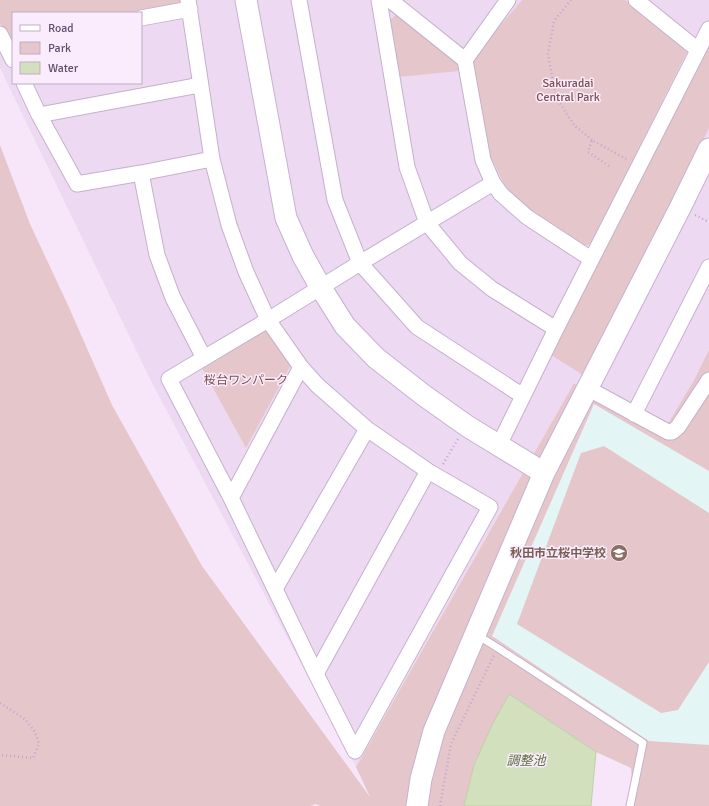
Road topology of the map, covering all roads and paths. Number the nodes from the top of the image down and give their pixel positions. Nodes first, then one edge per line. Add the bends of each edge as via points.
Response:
1 (246, 0) edge
2 (299, 0) edge
3 (379, 0) edge
4 (390, 0) edge
5 (508, 0) edge
6 (571, 0) edge
7 (636, 0) edge
8 (189, 4) edge
9 (142, 18) edge
10 (709, 29) edge
11 (6, 41) edge
12 (698, 50) junction
13 (12, 57) edge
14 (465, 60) junction
15 (24, 84) edge
16 (200, 85) junction
17 (39, 115) junction
18 (592, 140) junction
19 (709, 149) edge
20 (212, 159) junction
21 (609, 166) dead end
22 (639, 166) junction
23 (141, 173) junction
24 (492, 183) junction
25 (426, 223) junction
26 (591, 259) junction
27 (360, 263) junction
28 (709, 267) edge
29 (321, 288) junction
30 (268, 320) junction
31 (556, 329) junction
32 (204, 358) junction
33 (301, 367) junction
34 (709, 380) edge
35 (587, 388) junction
36 (523, 396) junction
37 (634, 414) junction
38 (467, 426) junction
39 (367, 429) junction
40 (499, 445) junction
41 (433, 473) junction
42 (544, 473) junction
43 (231, 498) junction
44 (275, 589) junction
45 (475, 634) junction
46 (498, 648) junction
47 (316, 674) junction
48 (0, 703) edge
49 (0, 755) edge
50 (417, 806) edge
51 (440, 806) edge
52 (630, 806) edge

1 - 29 street via 286,218
2 - 27 street via 335,200
3 - 25 street via 407,167
4 - 14 street
5 - 14 street
6 - 18 path via 554,21 548,54 556,97 574,125
7 - 12 street
8 - 9 street
8 - 16 street
10 - 12 street
11 - 13 street
12 - 22 street
14 - 24 street via 483,160
15 - 17 street
16 - 17 street
16 - 20 street
17 - 23 street via 77,184
18 - 21 path via 588,152
18 - 22 path
19 - 35 street
20 - 23 street
20 - 30 street via 229,225 246,272
22 - 26 street
23 - 32 street via 157,255 173,298
24 - 25 street
24 - 26 street via 526,217
25 - 27 street
25 - 31 street via 460,263 492,289
26 - 31 street
27 - 29 street
27 - 36 street via 417,327
28 - 37 street
29 - 30 street
29 - 38 street via 345,326 376,358
30 - 32 street
30 - 33 street
31 - 36 street
32 - 43 street via 169,379
33 - 39 street via 317,385
33 - 43 street
34 - 37 street via 672,432
35 - 37 street
35 - 42 street
36 - 40 street
38 - 40 street
38 - 41 path
39 - 41 street
39 - 44 street
40 - 42 street
41 - 47 street
41 - 47 street via 490,507 355,751
42 - 45 street
43 - 44 street
44 - 47 street
45 - 46 lane
45 - 50 street via 434,730
46 - 51 path via 451,744
46 - 52 lane via 643,743
48 - 49 path via 26,720 35,732 39,744 33,758

